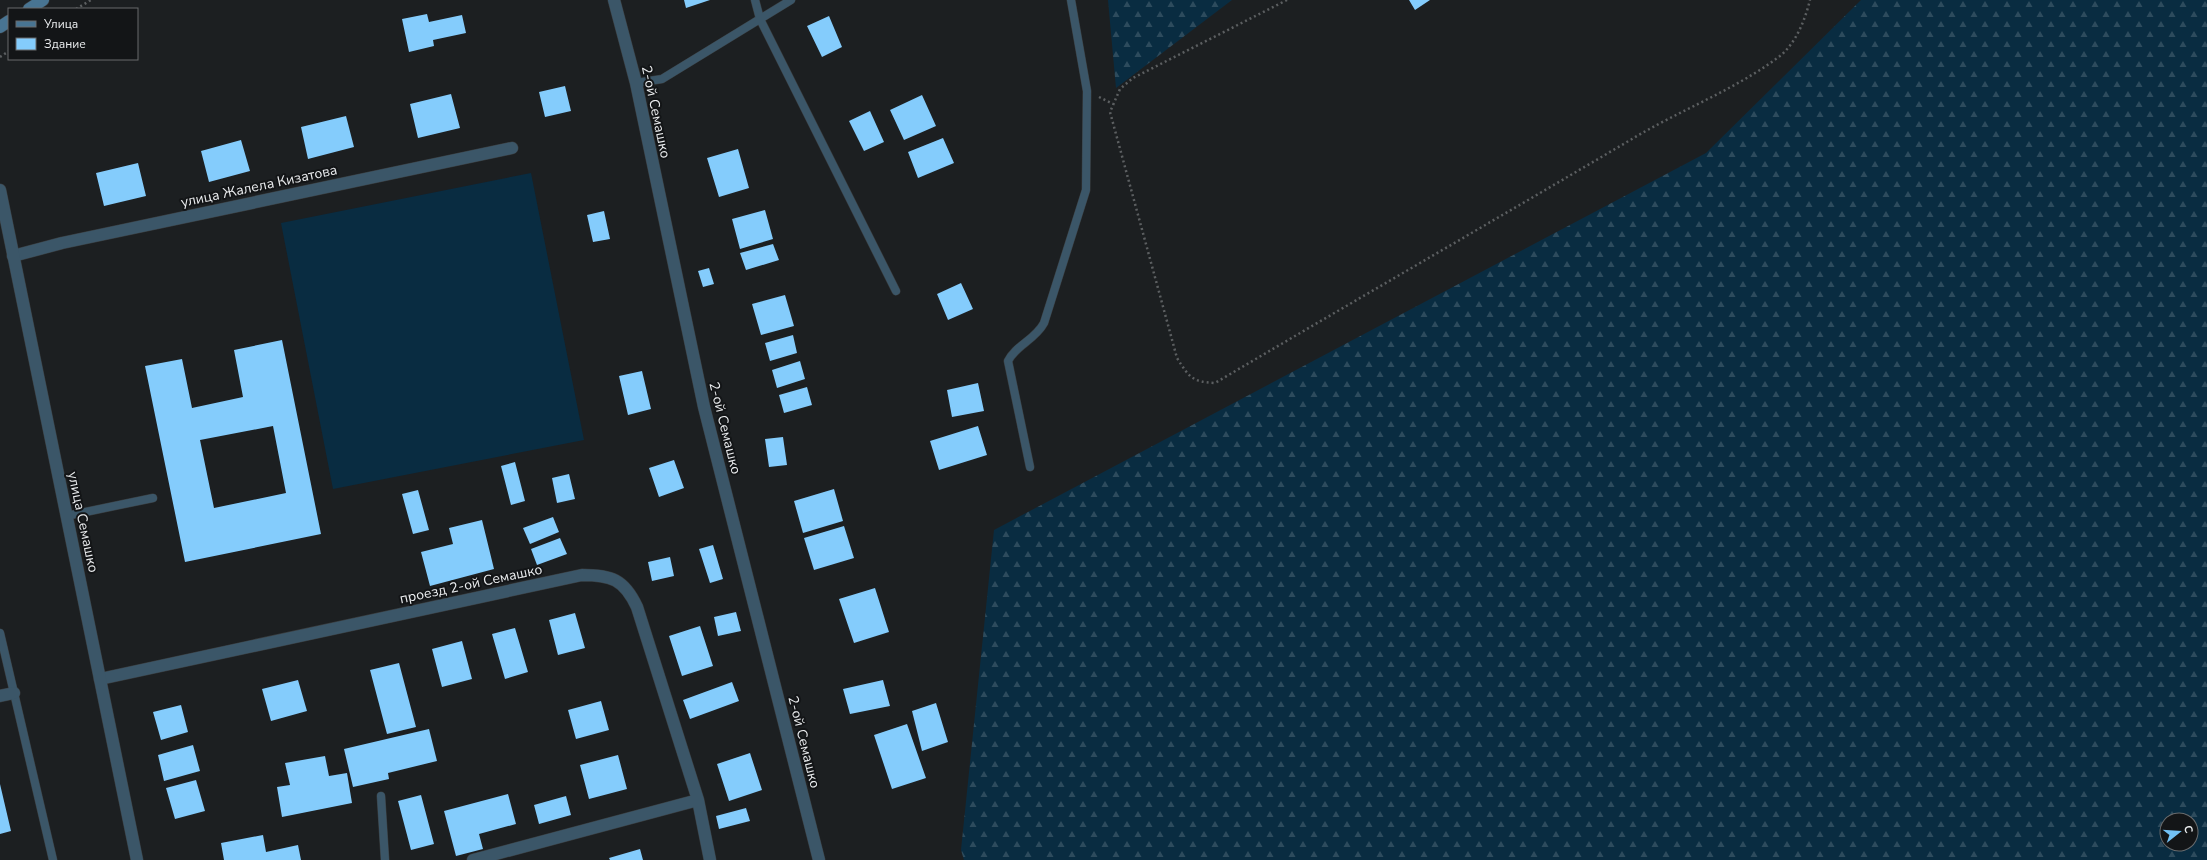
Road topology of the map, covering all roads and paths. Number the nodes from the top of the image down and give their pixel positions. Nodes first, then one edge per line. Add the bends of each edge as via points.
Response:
1 (43, 0) edge
2 (91, 0) edge
3 (614, 0) edge
4 (755, 0) edge
5 (791, 0) edge
6 (1071, 0) edge
7 (1287, 0) edge
8 (1810, 0) edge
9 (31, 8) edge
10 (78, 8) edge
11 (760, 19) junction
12 (636, 83) junction
13 (512, 148) dead end
14 (0, 190) edge
15 (13, 256) junction
16 (896, 291) dead end
17 (1030, 467) dead end
18 (153, 498) dead end
19 (66, 516) junction
20 (0, 633) edge
21 (100, 679) junction
22 (14, 693) junction
23 (0, 696) edge
24 (381, 796) dead end
25 (698, 800) junction
26 (53, 860) edge
27 (137, 860) edge
28 (384, 860) edge
29 (473, 860) edge
30 (710, 860) edge
31 (819, 860) edge

1 - 9 main road
2 - 10 path
3 - 12 street, 2-ой Семашко
4 - 11 lane
5 - 11 lane
6 - 17 lane via 1088,91 1086,190 1044,323 1033,338 1015,351 1008,361
7 - 8 path via 1133,78 1120,89 1110,112 1177,358 1187,374 1199,382 1215,383 1642,133 1748,76 1781,55 1794,41
11 - 12 lane via 662,79
11 - 16 lane
12 - 31 street, 2-ой Семашко via 704,407
13 - 15 street, улица Жалела Кизатова via 70,241
14 - 15 street, улица Семашко
15 - 19 street, улица Семашко
18 - 19 lane
19 - 21 street, улица Семашко
20 - 22 lane
21 - 25 street, проезд 2-ой Семашко via 582,575 601,575 619,581 630,592 637,606
21 - 27 street, улица Семашко
22 - 23 street
22 - 26 lane
24 - 28 lane
25 - 29 street
25 - 30 street, проезд 2-ой Семашко

